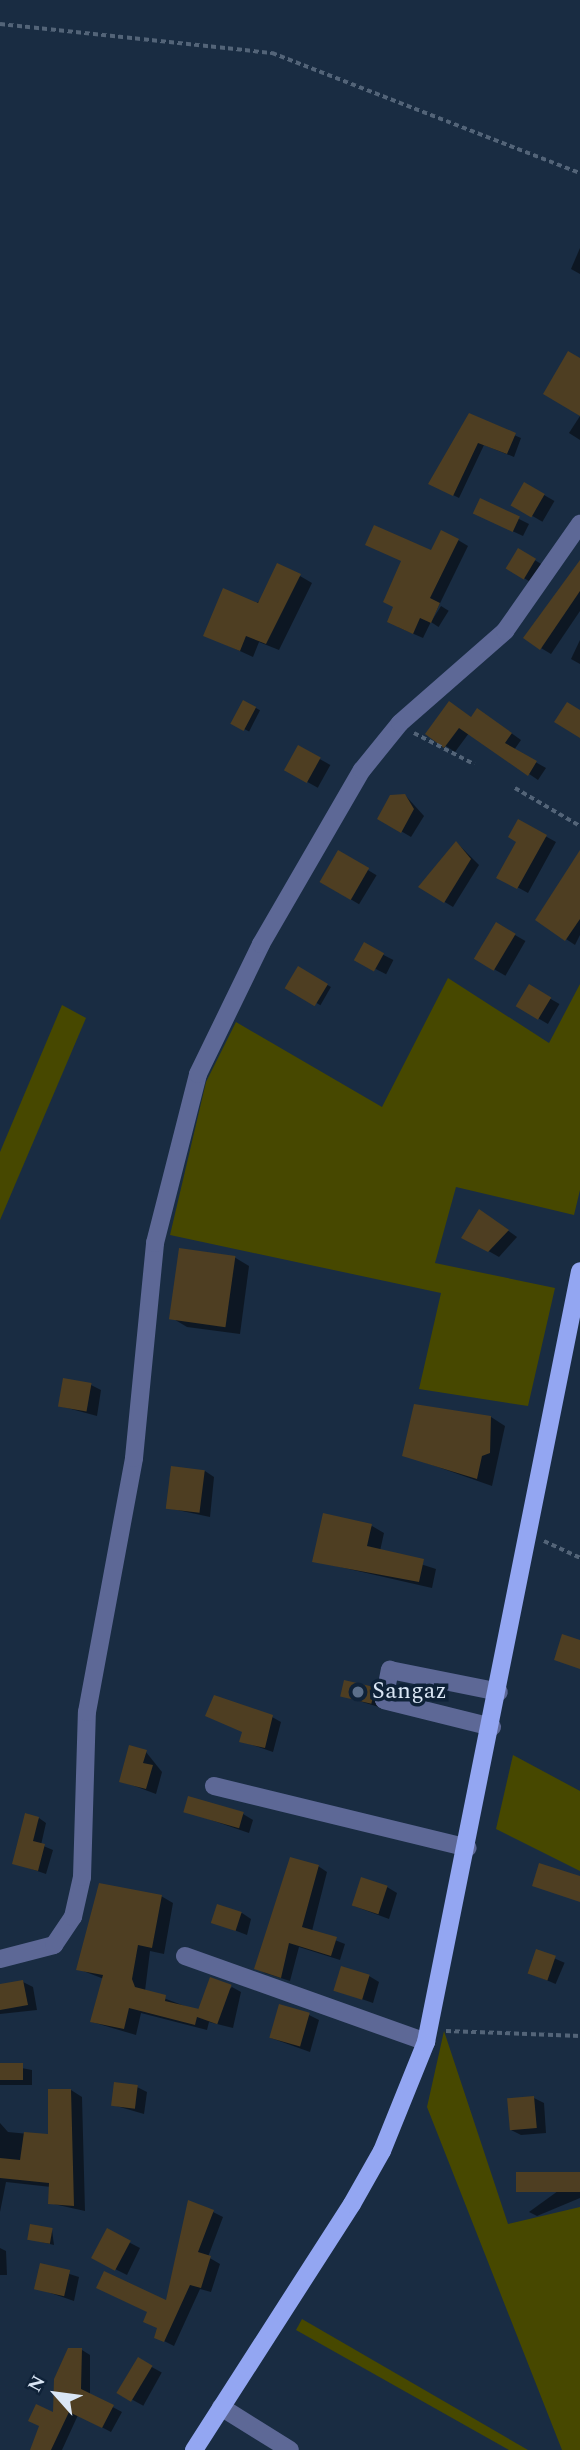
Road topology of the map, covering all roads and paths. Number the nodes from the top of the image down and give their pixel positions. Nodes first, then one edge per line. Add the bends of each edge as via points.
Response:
1 (0, 24) edge
2 (580, 173) edge
3 (580, 524) edge
4 (400, 723) junction
5 (474, 764) dead end
6 (515, 788) dead end
7 (580, 826) edge
8 (580, 1271) edge
9 (529, 1533) junction
10 (580, 1558) edge
11 (499, 1692) junction
12 (492, 1727) junction
13 (215, 1786) dead end
14 (468, 1848) junction
15 (185, 1956) dead end
16 (0, 1959) edge
17 (428, 2036) junction
18 (580, 2036) edge
19 (221, 2407) junction
20 (194, 2450) edge
21 (289, 2450) edge

1 - 2 path via 272,53
3 - 4 street via 505,631
4 - 5 path via 437,749
4 - 16 street via 362,770 261,944 198,1074 155,1243 134,1458 87,1712 82,1877 73,1917 54,1945
6 - 7 path
8 - 9 main road
9 - 10 path
9 - 11 main road
11 - 12 main road
11 - 12 street via 390,1670 384,1700
12 - 14 main road
13 - 14 street
14 - 17 main road
15 - 17 street
17 - 18 path
17 - 19 main road via 382,2151
19 - 20 main road
19 - 21 street

